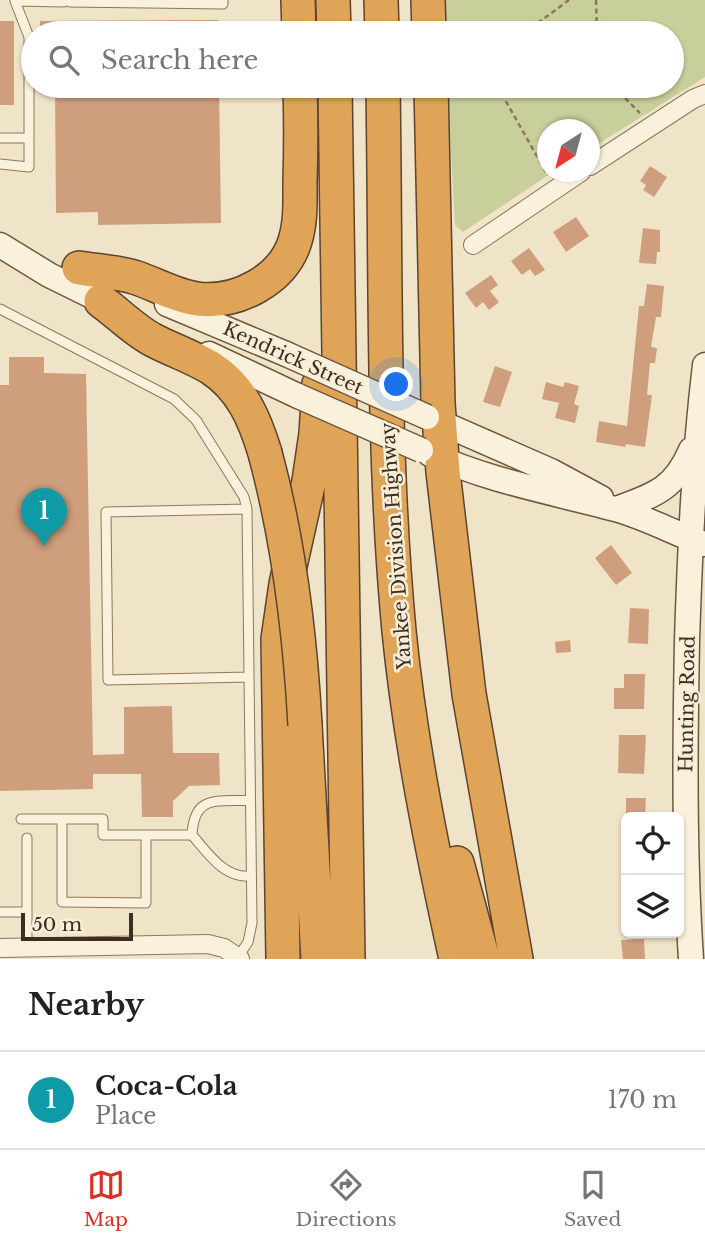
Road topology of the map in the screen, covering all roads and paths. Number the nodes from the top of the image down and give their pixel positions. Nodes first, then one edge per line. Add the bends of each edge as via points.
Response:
1 (14, 0) edge
2 (223, 0) edge
3 (298, 0) edge
4 (333, 0) edge
5 (381, 0) edge
6 (428, 0) edge
7 (569, 0) edge
8 (596, 0) edge
9 (138, 1) edge
10 (23, 21) edge
11 (299, 21) edge
12 (334, 21) edge
13 (382, 21) edge
14 (429, 21) edge
15 (540, 21) edge
16 (597, 21) edge
17 (705, 94) edge
18 (29, 98) edge
19 (300, 98) edge
20 (335, 98) edge
21 (383, 98) edge
22 (431, 98) edge
23 (504, 98) edge
24 (626, 98) edge
25 (652, 125) junction
26 (0, 138) edge
27 (29, 138) junction
28 (600, 159) edge
29 (0, 164) edge
30 (566, 182) edge
31 (556, 189) junction
32 (336, 205) junction
33 (0, 240) edge
34 (0, 245) edge
35 (473, 245) dead end
36 (79, 268) junction
37 (101, 300) junction
38 (0, 309) edge
39 (705, 365) edge
40 (433, 419) junction
41 (697, 434) junction
42 (431, 455) junction
43 (247, 509) junction
44 (616, 509) junction
45 (697, 541) edge
46 (402, 659) junction
47 (249, 677) junction
48 (250, 800) junction
49 (21, 819) dead end
50 (62, 819) junction
51 (192, 835) junction
52 (146, 836) junction
53 (27, 838) dead end
54 (251, 876) junction
55 (0, 912) edge
56 (27, 912) junction
57 (0, 948) edge
58 (27, 948) junction
59 (239, 958) edge
60 (283, 959) edge
61 (318, 959) edge
62 (348, 959) edge
63 (456, 959) edge
64 (483, 959) edge
65 (516, 959) edge
66 (691, 959) edge

1 - 9 lane
1 - 10 lane
2 - 9 lane via 223,4
3 - 11 highway
4 - 12 highway
5 - 13 highway
6 - 14 highway
7 - 15 path
8 - 16 path
17 - 25 street
18 - 27 lane
19 - 36 highway via 299,220 284,262 258,286 211,300 179,295 134,277
20 - 32 highway
21 - 46 highway, Yankee Division Highway via 389,472
22 - 40 highway
23 - 31 path
24 - 25 path
25 - 28 street
26 - 27 lane
27 - 29 lane via 29,167
30 - 31 street
31 - 35 street
32 - 60 highway via 318,297 319,395 314,451 278,639
32 - 62 highway
33 - 36 main road, Kendrick Street
34 - 37 main road, Kendrick Street
36 - 40 main road, Kendrick Street, bridge
37 - 42 main road, Kendrick Street, bridge
37 - 61 highway, bridge via 151,339 223,378 250,411 265,453 291,578
38 - 43 lane via 183,406 238,485
39 - 41 main road, Hunting Road
40 - 42 highway
40 - 44 main road, Kendrick Street via 564,477
41 - 44 main road via 669,485
41 - 45 main road, Hunting Road
42 - 44 main road, Kendrick Street via 480,474
42 - 65 highway
43 - 47 lane
43 - 47 lane via 106,512 106,554 108,680
44 - 45 main road, Kendrick Street
45 - 66 main road, Hunting Road via 685,760
46 - 63 highway, Yankee Division Highway via 426,818
46 - 64 highway via 432,734 455,857
47 - 48 lane
48 - 51 lane via 202,806 193,819
48 - 54 lane
49 - 50 lane
50 - 52 lane via 103,819 103,835
50 - 52 lane via 62,902 146,903
51 - 52 lane
51 - 54 lane via 221,867
53 - 56 lane
54 - 59 lane via 252,929
55 - 56 lane
56 - 58 lane
57 - 58 street
58 - 59 street via 208,944

